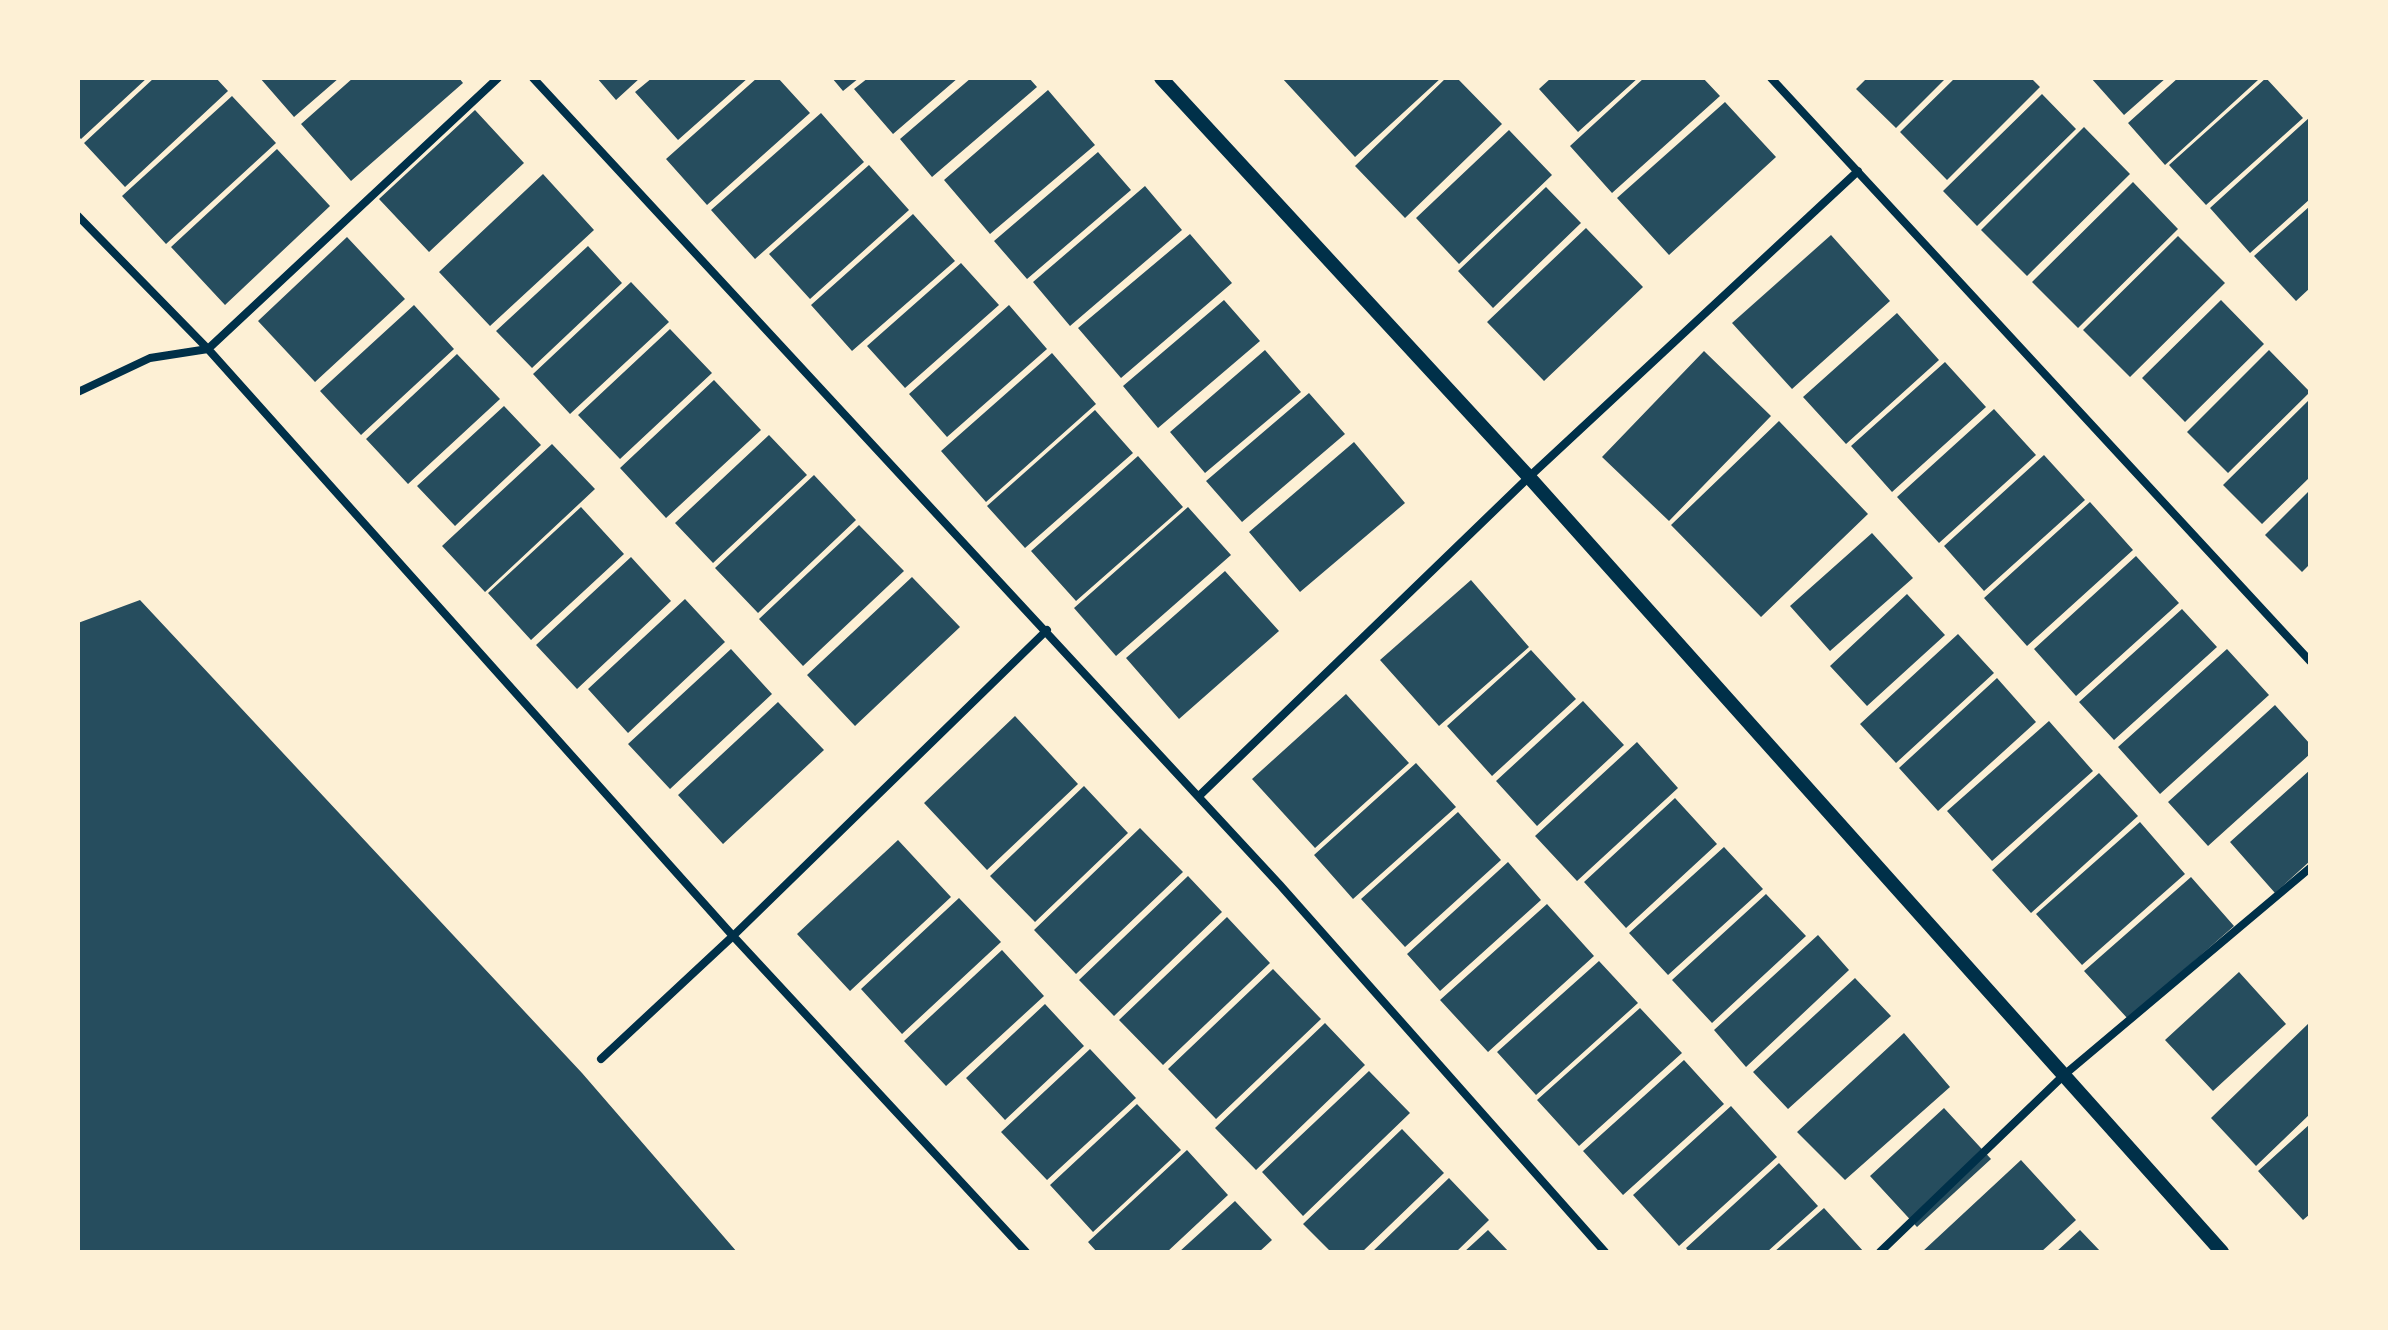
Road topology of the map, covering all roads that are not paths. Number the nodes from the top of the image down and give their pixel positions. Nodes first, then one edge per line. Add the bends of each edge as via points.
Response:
1 (498, 78) edge
2 (533, 78) edge
3 (1161, 78) edge
4 (1771, 78) edge
5 (1858, 171) junction
6 (78, 216) edge
7 (208, 349) junction
8 (78, 392) edge
9 (1529, 477) junction
10 (1047, 630) junction
11 (2310, 661) edge
12 (1199, 796) junction
13 (2310, 868) edge
14 (733, 936) junction
15 (601, 1059) dead end
16 (2064, 1075) junction
17 (1026, 1252) edge
18 (1605, 1252) edge
19 (1880, 1252) edge
20 (2222, 1252) edge

1 - 7 street
2 - 10 street
3 - 9 street
4 - 5 street
5 - 9 street
5 - 11 street
6 - 7 street
7 - 8 street via 150,358
7 - 14 street
9 - 12 street
9 - 16 street
10 - 12 street
10 - 14 street
12 - 18 street
13 - 16 street
14 - 15 street
14 - 17 street
16 - 19 street
16 - 20 street

